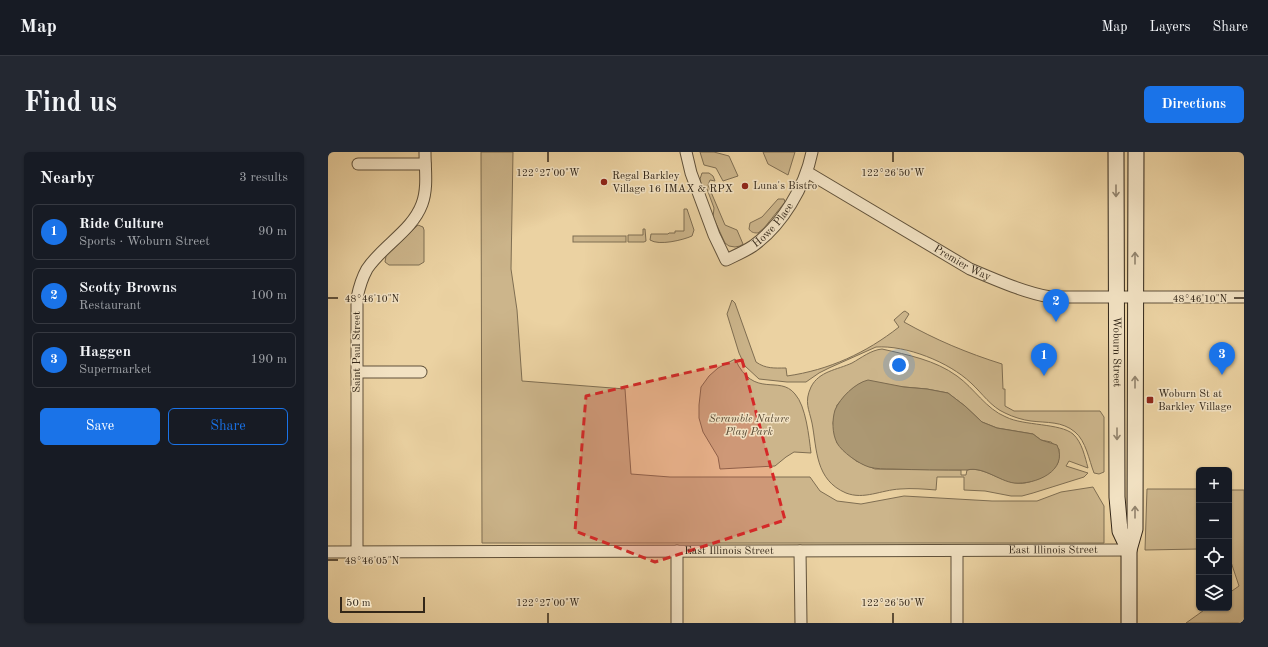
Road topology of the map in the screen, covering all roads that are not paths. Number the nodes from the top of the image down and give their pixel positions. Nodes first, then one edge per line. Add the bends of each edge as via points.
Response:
1 (425, 152) edge
2 (686, 152) edge
3 (812, 152) edge
4 (1116, 152) edge
5 (1136, 152) edge
6 (358, 164) dead end
7 (425, 164) junction
8 (807, 172) junction
9 (1116, 297) junction
10 (1135, 297) junction
11 (1244, 297) edge
12 (357, 372) junction
13 (421, 372) dead end
14 (957, 550) junction
15 (1129, 550) junction
16 (677, 551) junction
17 (800, 551) junction
18 (328, 552) edge
19 (357, 552) junction
20 (677, 623) edge
21 (801, 623) edge
22 (957, 623) edge
23 (1129, 623) edge

1 - 7 street, Saint Paul Street
2 - 8 street, Howe Place via 691,173 726,260 752,246 773,227 793,201
3 - 8 street, Howe Place
4 -> 9 main road, Woburn Street
10 -> 5 main road, Woburn Street
6 - 7 street
7 - 12 street, Saint Paul Street via 425,193 416,216 368,269 359,287
8 - 9 street, Premier Way via 970,269 993,279 1038,295
9 - 10 street, Premier Way
9 -> 15 main road, Woburn Street via 1117,497 1120,531
10 - 11 street, Premier Way
15 -> 10 main road, Woburn Street via 1134,529
12 - 13 street
12 - 19 street, Saint Paul Street
14 - 15 street, East Illinois Street
14 - 17 street, East Illinois Street
14 - 22 street
15 - 23 main road, Woburn Street
16 - 17 street, East Illinois Street
16 - 19 street, East Illinois Street
16 - 20 street
17 - 21 street
18 - 19 street, East Illinois Street

